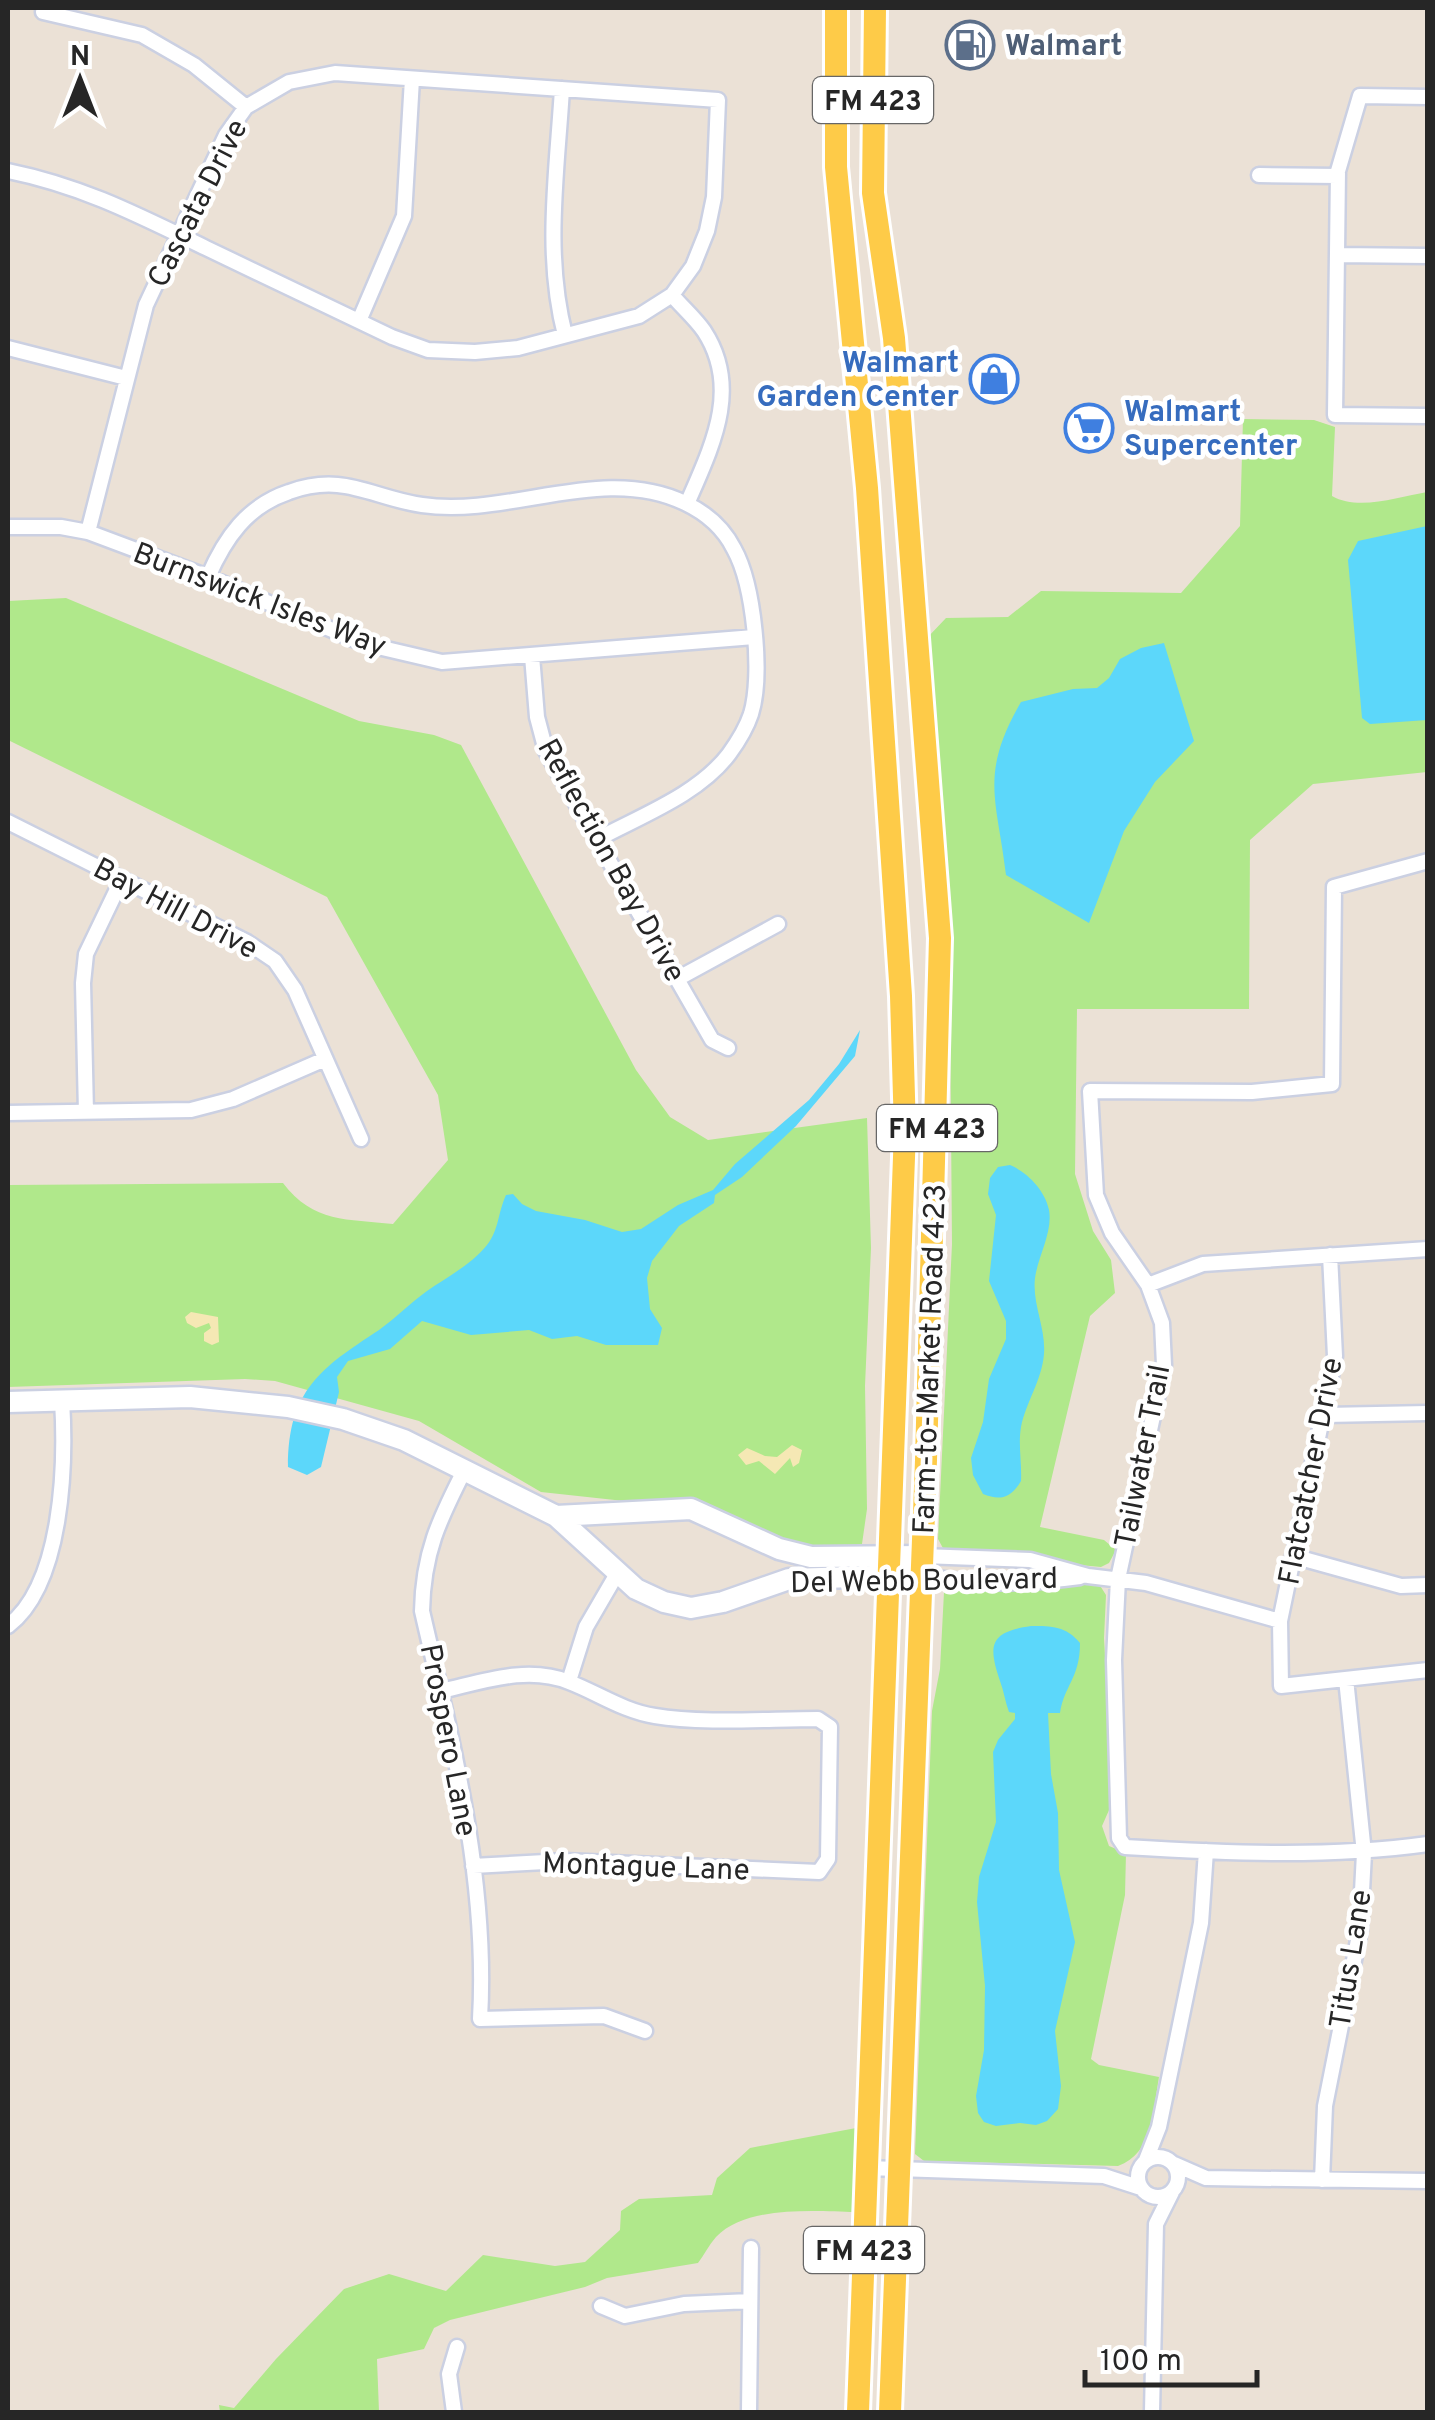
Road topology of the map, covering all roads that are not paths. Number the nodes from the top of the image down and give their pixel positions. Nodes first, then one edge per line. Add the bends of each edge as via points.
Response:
1 (836, 8) edge
2 (875, 8) edge
3 (43, 12) dead end
4 (412, 79) junction
5 (562, 89) junction
6 (1428, 97) edge
7 (246, 107) junction
8 (8, 171) edge
9 (1258, 175) dead end
10 (1338, 176) junction
11 (179, 235) junction
12 (1337, 255) junction
13 (1428, 256) edge
14 (672, 295) junction
15 (360, 321) junction
16 (566, 335) junction
17 (894, 338) junction
18 (854, 342) junction
19 (8, 348) edge
20 (126, 378) junction
21 (1428, 416) edge
22 (687, 504) junction
23 (8, 526) edge
24 (88, 532) junction
25 (208, 577) junction
26 (916, 618) junction
27 (876, 621) junction
28 (754, 637) junction
29 (532, 656) junction
30 (8, 822) edge
31 (596, 840) junction
32 (1428, 861) edge
33 (122, 879) junction
34 (778, 924) dead end
35 (677, 979) junction
36 (728, 1048) dead end
37 (325, 1058) junction
38 (86, 1112) junction
39 (8, 1113) edge
40 (360, 1139) dead end
41 (1428, 1249) edge
42 (1330, 1255) junction
43 (1148, 1286) junction
44 (62, 1400) junction
45 (8, 1402) edge
46 (1428, 1413) edge
47 (1326, 1415) junction
48 (465, 1469) junction
49 (556, 1516) junction
50 (1293, 1556) junction
51 (890, 1565) junction
52 (922, 1566) junction
53 (618, 1572) junction
54 (1088, 1576) junction
55 (1118, 1578) junction
56 (1428, 1585) edge
57 (1280, 1620) junction
58 (8, 1626) edge
59 (1428, 1670) edge
60 (1346, 1679) junction
61 (569, 1682) junction
62 (440, 1691) junction
63 (1428, 1844) edge
64 (1206, 1852) junction
65 (1364, 1853) junction
66 (473, 1866) junction
67 (645, 2031) dead end
68 (1159, 2127) junction
69 (1145, 2161) junction
70 (1172, 2162) junction
71 (867, 2168) junction
72 (899, 2170) junction
73 (1104, 2176) junction
74 (1206, 2178) junction
75 (1322, 2180) junction
76 (1428, 2181) edge
77 (1143, 2189) junction
78 (1174, 2190) junction
79 (1156, 2224) junction
80 (751, 2248) dead end
81 (750, 2301) junction
82 (602, 2306) dead end
83 (458, 2347) dead end
84 (454, 2412) edge
85 (748, 2412) edge
86 (858, 2412) edge
87 (890, 2412) edge
88 (1152, 2412) edge

1 - 18 main road, Farm-to-Market Road 423 / FM 423 via 836,167
2 - 17 main road, Farm-to-Market Road 423 / FM 423 via 873,193
3 - 7 street via 142,35
4 - 5 street, Cascata Drive
4 - 7 street, Cascata Drive via 335,73 290,82
4 - 15 street via 404,216
5 - 14 street, Cascata Drive via 718,100 707,231 694,266
5 - 16 street via 552,264
6 - 10 street via 1360,96
7 - 11 street, Cascata Drive via 226,134
8 - 11 street via 91,193
9 - 10 street
10 - 12 street
11 - 15 street
11 - 20 street, Cascata Drive via 146,304
12 - 13 street
12 - 21 street via 1335,414
14 - 16 street via 638,316
14 - 22 street via 704,331 723,394 719,426
15 - 16 street via 428,350 518,348
17 - 18 main road
17 - 26 main road, Farm-to-Market Road 423 / FM 423
18 - 27 main road, Farm-to-Market Road 423 / FM 423
19 - 20 street
20 - 24 street, Cascata Drive
22 - 25 street via 650,490 612,488 464,507 421,505 351,485 320,486 258,507 221,547
22 - 28 street via 717,524 736,550
23 - 24 street, Burnswick Isles Way
24 - 25 street, Burnswick Isles Way
25 - 29 street, Burnswick Isles Way via 404,654 442,662
26 - 27 main road
26 - 52 main road, Farm-to-Market Road 423 / FM 423 via 940,938
27 - 51 main road, Farm-to-Market Road 423 / FM 423 via 905,1130
28 - 29 street, Burnswick Isles Way
28 - 31 street via 751,714 730,752 691,788
29 - 31 street, Reflection Bay Drive via 546,751
30 - 33 street, Bay Hill Drive
31 - 35 street, Reflection Bay Drive
32 - 43 street, Tailwater Trail via 1334,887 1332,1084 1252,1092 1090,1091 1096,1194 1112,1233
33 - 37 street, Bay Hill Drive via 275,961
33 - 38 street via 86,954
34 - 35 street
35 - 36 street, Reflection Bay Drive via 712,1040
37 - 38 street via 192,1110
37 - 40 street, Bay Hill Drive
38 - 39 street
41 - 42 street
42 - 43 street via 1203,1264
42 - 47 street, Flatcatcher Drive via 1336,1356
43 - 55 street, Tailwater Trail via 1162,1323 1164,1365
44 - 45 street, Del Webb Boulevard
44 - 48 street, Del Webb Boulevard via 190,1397 288,1407 404,1440
44 - 58 street via 63,1482 49,1549 38,1586
46 - 47 street
47 - 50 street, Flatcatcher Drive
48 - 49 street, Del Webb Boulevard
48 - 62 street, Prospero Lane via 436,1525 423,1583 422,1611
49 - 51 street, Del Webb Boulevard via 691,1509 779,1549
49 - 53 street, Del Webb Boulevard
50 - 56 street via 1401,1586
50 - 57 street, Flatcatcher Drive
51 - 52 street, Del Webb Boulevard
51 - 53 street, Del Webb Boulevard via 789,1579 691,1608 636,1589
51 - 71 main road, Farm-to-Market Road 423 / FM 423
52 - 54 street, Del Webb Boulevard via 1030,1560
52 - 54 street, Del Webb Boulevard via 948,1581
52 - 72 main road, Farm-to-Market Road 423 / FM 423
53 - 61 street via 586,1627
54 - 55 street, Del Webb Boulevard
55 - 57 street, Del Webb Boulevard
55 - 64 street, Tailwater Trail via 1119,1838 1125,1847
57 - 60 street, Flatcatcher Drive via 1281,1686
59 - 60 street
60 - 65 street, Titus Lane
61 - 62 street via 521,1674
61 - 66 street, Montague Lane via 656,1716 818,1720 830,1727 828,1858 820,1872 564,1861
62 - 66 street, Prospero Lane
63 - 65 street
64 - 65 street
64 - 68 street via 1202,1923
65 - 75 street, Titus Lane via 1360,1930 1325,2106
66 - 67 street, Prospero Lane via 480,2019 604,2016
68 - 69 street
68 - 70 street
69 - 70 street via 1158,2156
69 - 73 street
69 - 77 street via 1138,2174
70 - 74 street
70 - 78 street via 1178,2173
71 - 72 street
71 - 86 main road, Farm-to-Market Road 423 / FM 423
72 - 73 street
72 - 87 main road, Farm-to-Market Road 423 / FM 423
73 - 77 street
74 - 75 street
74 - 78 street
75 - 76 street
77 - 78 street via 1158,2197
77 - 79 street
78 - 79 street
79 - 88 street
80 - 81 street
81 - 82 street via 625,2316
81 - 85 street
83 - 84 street via 449,2374

